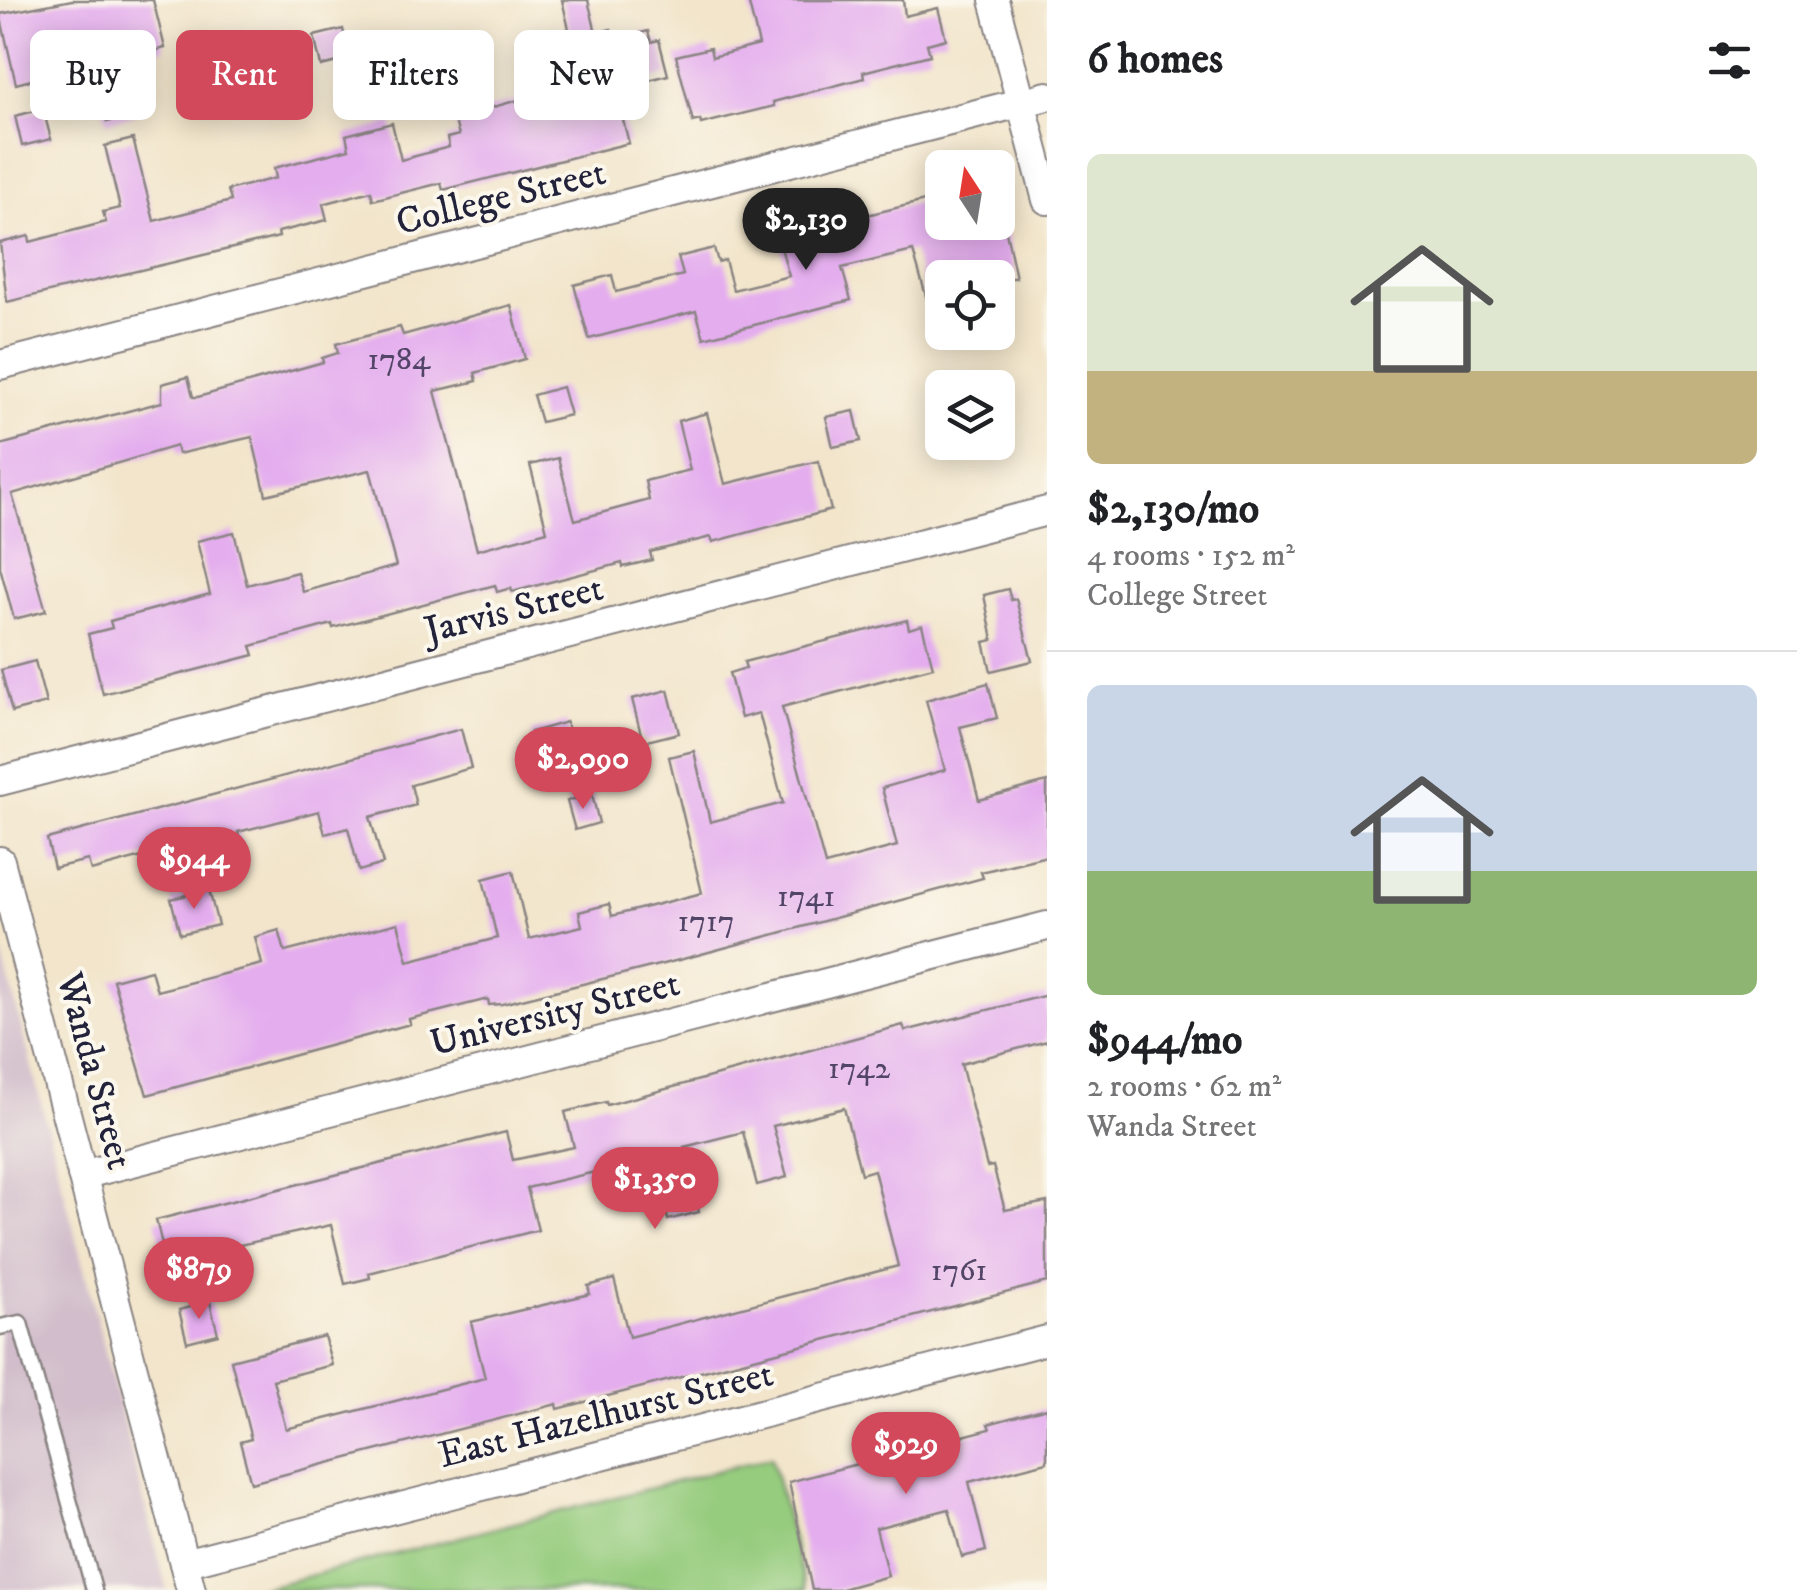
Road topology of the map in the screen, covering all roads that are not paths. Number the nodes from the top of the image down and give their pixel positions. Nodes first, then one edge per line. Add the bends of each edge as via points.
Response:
1 (994, 0) edge
2 (1034, 100) edge
3 (1047, 200) edge
4 (0, 365) edge
5 (1047, 512) edge
6 (0, 780) edge
7 (0, 861) edge
8 (1047, 926) edge
9 (82, 1175) junction
10 (0, 1327) edge
11 (1047, 1340) edge
12 (188, 1576) edge
13 (94, 1590) edge

1 - 2 street
2 - 3 street
2 - 4 street, College Street
5 - 6 street, Jarvis Street
7 - 9 street, Wanda Street
8 - 9 street, University Street
9 - 12 street, Wanda Street
10 - 13 lane via 20,1323
11 - 12 street, East Hazelhurst Street

